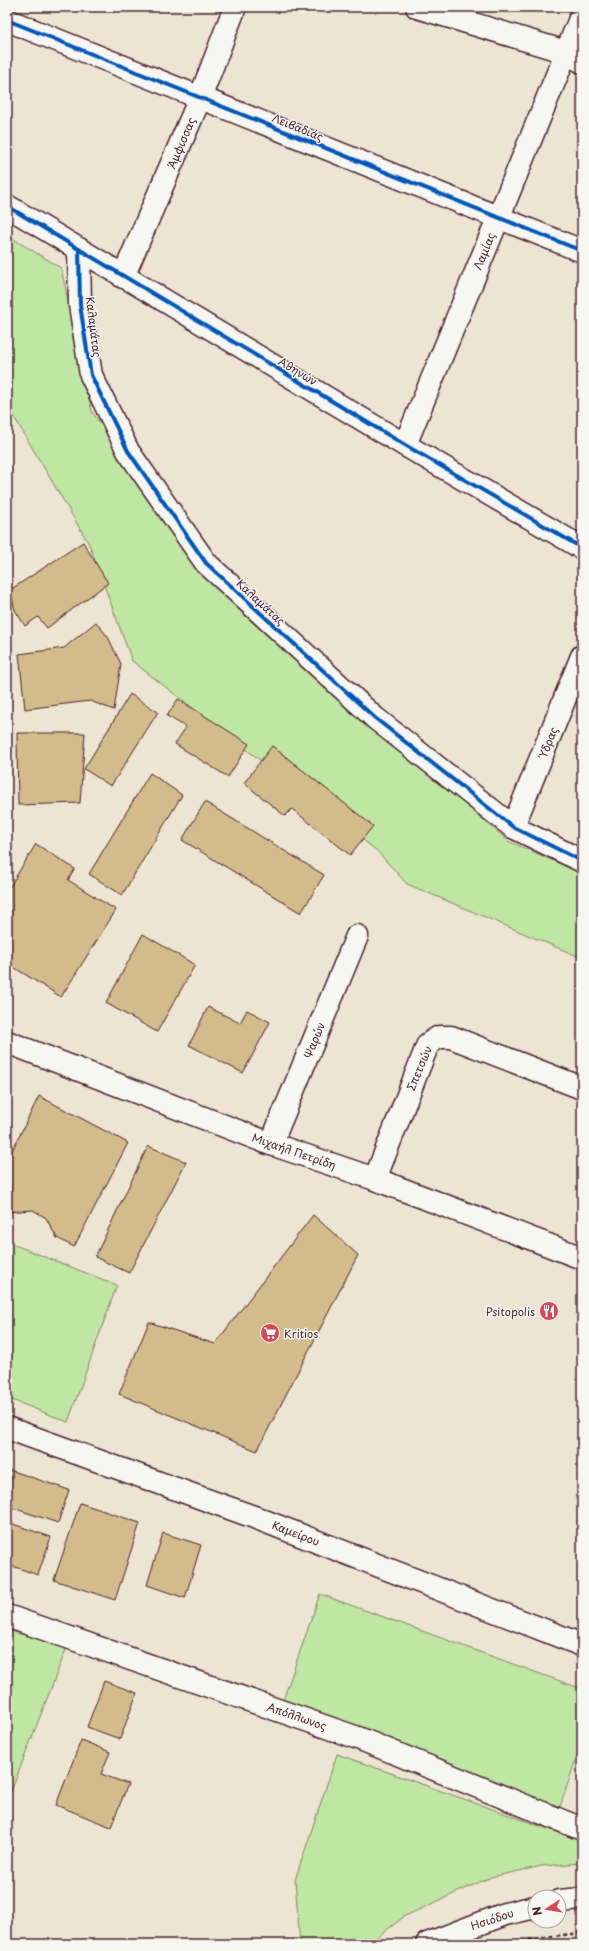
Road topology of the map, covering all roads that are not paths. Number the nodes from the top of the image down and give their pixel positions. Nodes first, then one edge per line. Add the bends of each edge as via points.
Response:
1 (235, 7) edge
2 (417, 7) edge
3 (582, 14) edge
4 (7, 20) edge
5 (574, 57) edge
6 (200, 98) junction
7 (7, 206) edge
8 (498, 218) junction
9 (79, 249) junction
10 (582, 251) edge
11 (123, 277) junction
12 (405, 445) junction
13 (582, 548) edge
14 (582, 656) edge
15 (513, 827) junction
16 (582, 861) edge
17 (357, 936) dead end
18 (7, 1042) edge
19 (582, 1088) edge
20 (271, 1144) junction
21 (375, 1179) junction
22 (582, 1258) edge
23 (7, 1428) edge
24 (7, 1616) edge
25 (582, 1645) edge
26 (582, 1829) edge
27 (582, 1899) edge
28 (567, 1900) edge
29 (527, 1909) edge
30 (427, 1944) edge

1 - 6 street, Άμφισσας
2 - 5 street
3 - 5 street, Λαμίας
4 - 6 street, Λειβαδιάς
5 - 8 street, Λαμίας
6 - 8 street, Λειβαδιάς
6 - 11 street, Άμφισσας
7 - 9 street, Αθηνών
8 - 10 street, Λειβαδιάς
8 - 12 street, Λαμίας
9 - 11 street, Αθηνών
9 - 15 street, Καλαμάτας via 80,305 91,375 128,451 206,563 375,718
11 - 12 street, Αθηνών
12 - 13 street, Αθηνών
14 - 15 street, Ύδρας
15 - 16 street, Καλαμάτας
17 - 20 street, Ψαρών
18 - 20 street, Μιχαήλ Πετρίδη
19 - 21 street, Σπετσών via 451,1038 439,1037 428,1044
20 - 21 street, Μιχαήλ Πετρίδη
21 - 22 street, Μιχαήλ Πετρίδη
23 - 25 street, Καμείρου via 254,1517
24 - 26 street, Απόλλωνος via 358,1738
27 - 28 street
29 - 30 street, Ησιόδου via 505,1914

